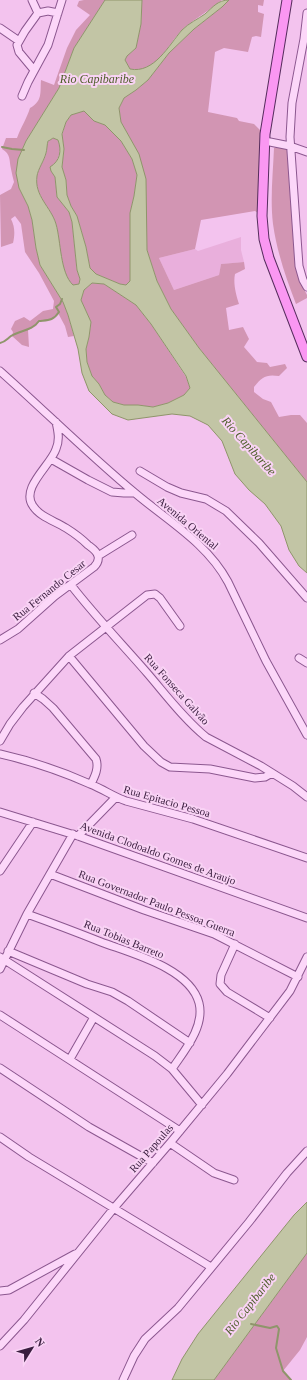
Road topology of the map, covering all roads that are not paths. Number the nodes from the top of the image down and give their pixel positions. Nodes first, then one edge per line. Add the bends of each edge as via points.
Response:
1 (32, 0) edge
2 (62, 0) edge
3 (287, 0) edge
4 (38, 13) junction
5 (58, 13) junction
6 (307, 13) edge
7 (0, 28) edge
8 (306, 39) edge
9 (19, 41) junction
10 (34, 70) junction
11 (22, 96) dead end
12 (265, 141) junction
13 (290, 146) junction
14 (307, 152) edge
15 (307, 287) edge
16 (307, 358) edge
17 (0, 371) edge
18 (56, 422) junction
19 (52, 459) junction
20 (140, 471) dead end
21 (134, 493) junction
22 (132, 535) dead end
23 (98, 556) junction
24 (71, 585) junction
25 (307, 598) edge
26 (180, 626) dead end
27 (106, 627) junction
28 (0, 640) edge
29 (69, 656) junction
30 (299, 658) dead end
31 (307, 663) edge
32 (34, 694) junction
33 (305, 729) edge
34 (307, 735) edge
35 (0, 741) edge
36 (0, 754) edge
37 (272, 773) junction
38 (91, 784) junction
39 (116, 797) junction
40 (307, 797) edge
41 (0, 812) edge
42 (33, 822) junction
43 (76, 835) junction
44 (307, 858) edge
45 (0, 871) edge
46 (50, 874) junction
47 (27, 914) junction
48 (307, 918) edge
49 (235, 944) junction
50 (8, 951) junction
51 (307, 957) edge
52 (2, 959) edge
53 (0, 969) edge
54 (298, 977) junction
55 (0, 1014) edge
56 (94, 1018) junction
57 (270, 1018) junction
58 (190, 1043) junction
59 (70, 1059) junction
60 (0, 1068) edge
61 (172, 1069) junction
62 (202, 1105) junction
63 (180, 1131) junction
64 (0, 1137) edge
65 (170, 1143) junction
66 (307, 1151) edge
67 (153, 1163) junction
68 (234, 1180) dead end
69 (114, 1208) junction
70 (78, 1252) junction
71 (211, 1267) junction
72 (0, 1291) edge
73 (0, 1346) edge
74 (123, 1380) edge

1 - 4 street
2 - 5 street
3 - 12 main road
4 - 5 street
4 - 9 street
5 - 10 street via 48,45
6 - 8 street
7 - 9 street
8 - 13 street via 292,103
9 - 10 street via 19,52
10 - 11 street
12 - 13 street
12 - 16 main road via 262,216 264,239
13 - 14 street
13 - 15 street via 299,266
17 - 18 street, Avenida Oriental
18 - 19 street, Rua Fernando Cesar via 58,443
18 - 21 street, Avenida Oriental
19 - 21 street via 112,492
19 - 23 street, Rua Fernando Cesar via 40,473 31,490 32,504 44,516 82,539
20 - 25 street via 174,491 206,499 226,511 259,542
21 - 33 street, Avenida Oriental via 190,536 222,570 258,644
22 - 23 street
23 - 24 street, Rua Fernando Cesar via 94,567
24 - 27 street, Rua Fonseca Galvão
24 - 28 street, Rua Fernando Cesar via 18,629
26 - 27 street via 160,598 151,594
27 - 29 street
27 - 37 street, Rua Fonseca Galvão via 198,730 206,737
29 - 32 street
29 - 37 street via 144,746 161,762 170,766 210,769 255,778
30 - 31 street
32 - 35 street
32 - 38 street via 53,708 96,759 98,764
33 - 34 street, Avenida Oriental
36 - 38 street, Rua Epitacio Pessoa via 41,765
37 - 40 street, Rua Fonseca Galvão
38 - 39 street, Rua Epitacio Pessoa
39 - 43 street
39 - 44 street, Rua Epitacio Pessoa via 193,819
41 - 42 street, Avenida Clodoaldo Gomes de Araujo
42 - 43 street, Avenida Clodoaldo Gomes de Araujo
42 - 45 street
43 - 46 street
43 - 48 street, Avenida Clodoaldo Gomes de Araujo
46 - 47 street
46 - 49 street, Rua Governador Paulo Pessoa Guerra
47 - 50 street
47 - 58 street, Rua Tobias Barreto via 146,958 174,973 186,983 199,1003 199,1016
49 - 54 street, Rua Governador Paulo Pessoa Guerra
49 - 57 street via 221,975 220,984 226,992
50 - 52 street
50 - 58 street via 128,1000
51 - 54 street, Rua Papoulas
52 - 53 street
52 - 56 street
54 - 57 street, Rua Papoulas
55 - 59 street
56 - 59 street
56 - 61 street
57 - 62 street, Rua Papoulas
58 - 61 street, Rua Tobias Barreto
59 - 63 street
60 - 67 street via 89,1127
61 - 62 street
62 - 63 street, Rua Papoulas
63 - 65 street, Rua Papoulas
64 - 69 street
65 - 67 street, Rua Papoulas
65 - 68 street via 214,1173
66 - 71 street
67 - 69 street, Rua Papoulas
69 - 70 street, Rua Papoulas
69 - 71 street
70 - 72 street via 9,1290
70 - 73 street, Rua Papoulas
71 - 74 street via 178,1308 145,1339

